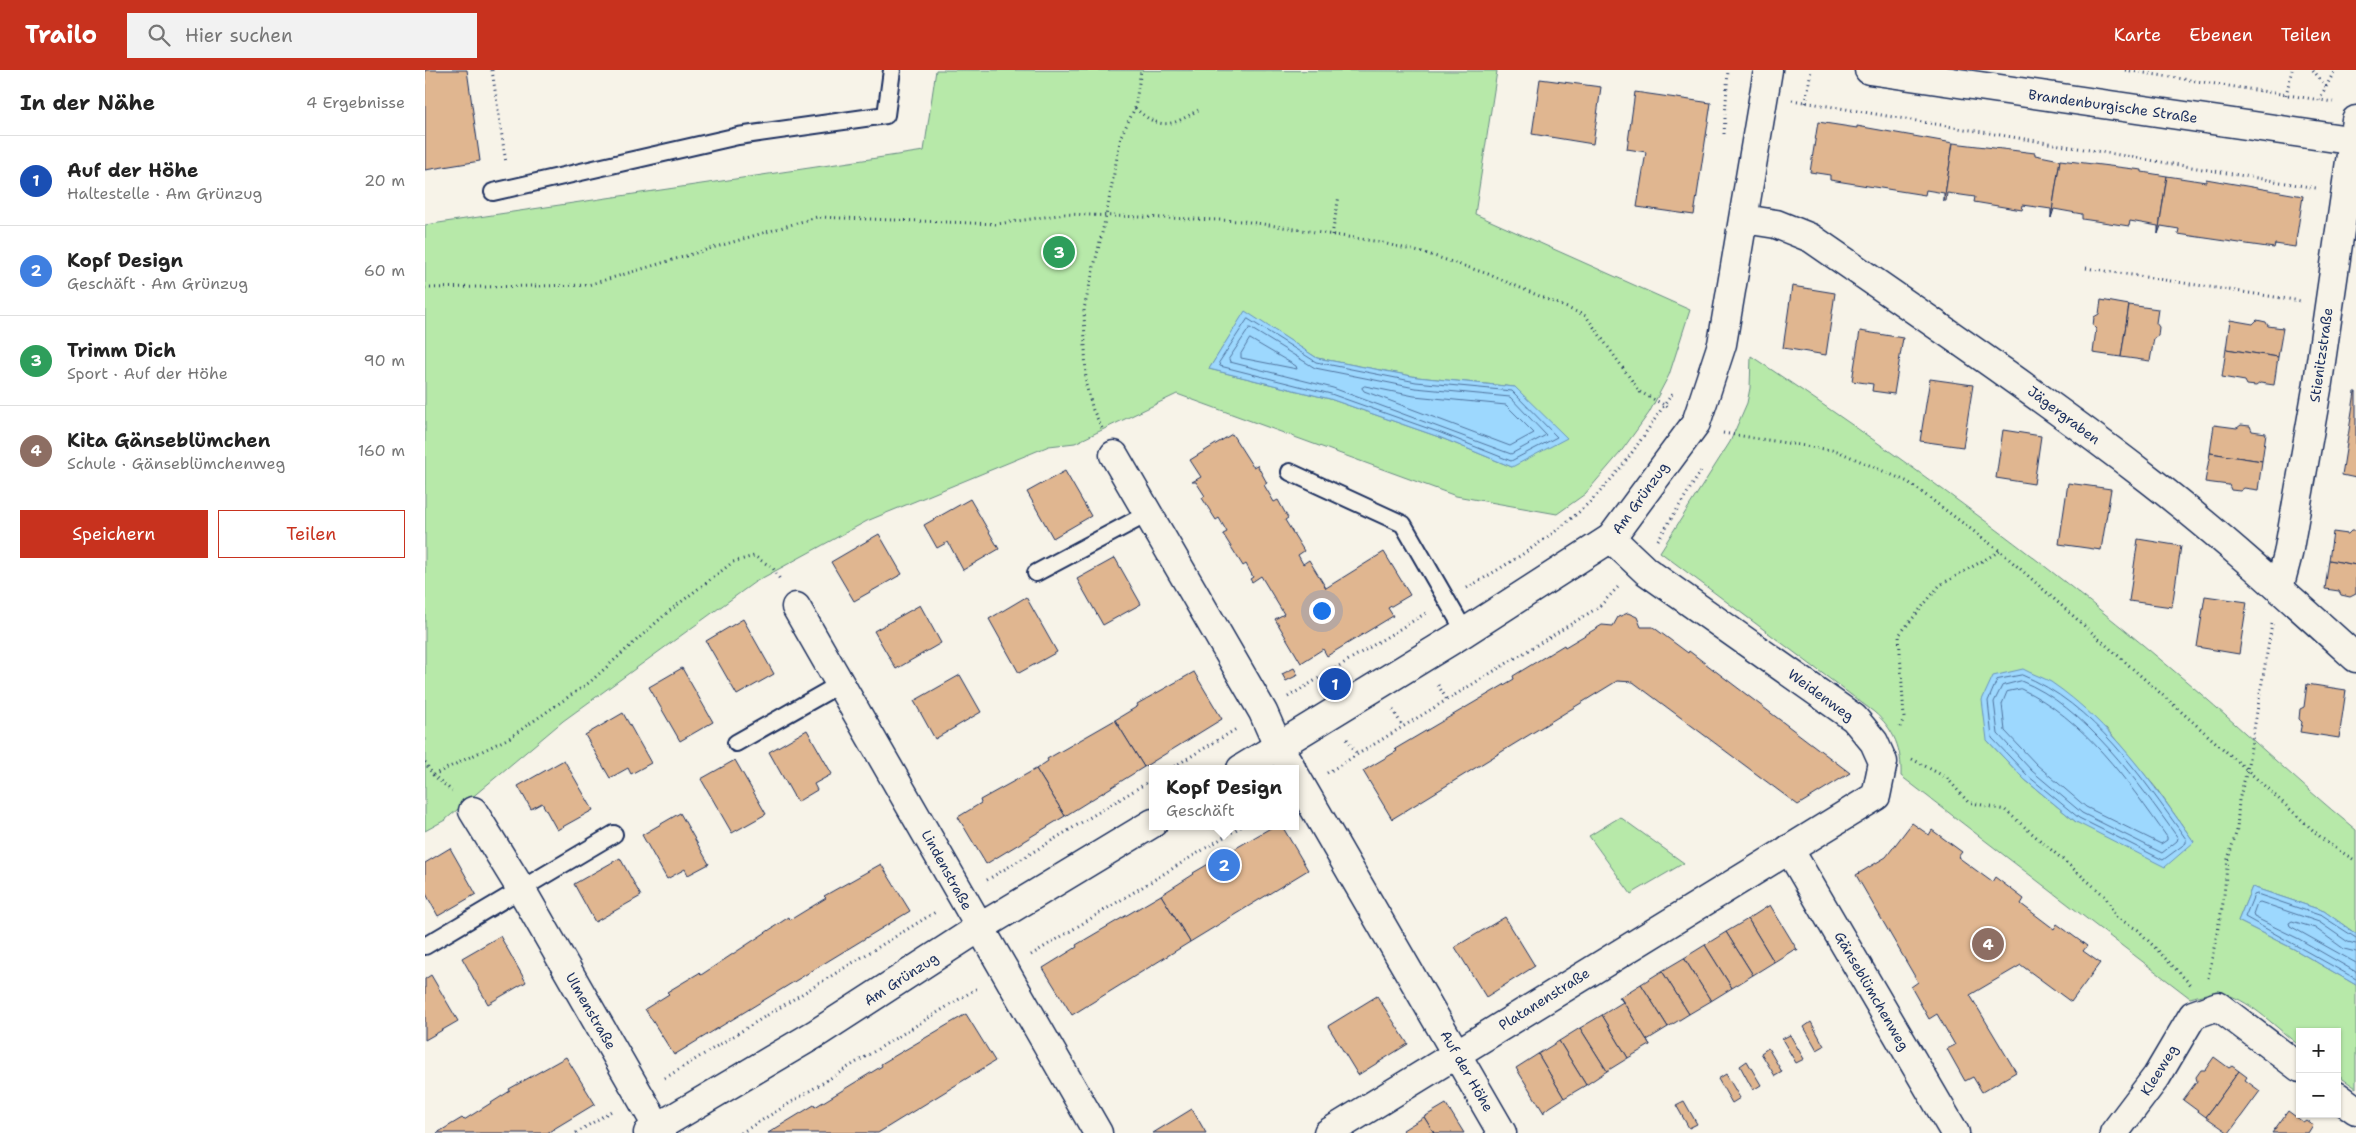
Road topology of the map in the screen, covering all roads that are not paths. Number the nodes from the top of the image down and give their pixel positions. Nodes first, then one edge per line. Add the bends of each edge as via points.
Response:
1 (892, 70) edge
2 (1768, 70) edge
3 (1869, 70) edge
4 (2351, 126) edge
5 (493, 192) road end
6 (1743, 218) junction
7 (1114, 455) road end
8 (1290, 472) dead end
9 (1147, 514) junction
10 (1611, 538) junction
11 (1036, 574) dead end
12 (2279, 588) junction
13 (797, 607) road end
14 (1465, 632) junction
15 (2356, 658) edge
16 (840, 684) junction
17 (736, 743) dead end
18 (1285, 758) edge
19 (1257, 765) edge
20 (1299, 782) edge
21 (473, 811) road end
22 (1149, 825) edge
23 (614, 834) dead end
24 (1789, 849) junction
25 (521, 889) junction
26 (979, 928) junction
27 (425, 946) edge
28 (1457, 1054) junction
29 (2296, 1065) edge
30 (2341, 1099) edge
31 (2356, 1110) edge
32 (655, 1131) edge
33 (1098, 1133) edge
34 (1328, 1133) edge
35 (1502, 1133) edge
36 (1955, 1133) edge
37 (2114, 1133) edge

1 - 5 lane via 886,114 738,136
2 - 6 street, Am Grünzug
3 - 4 street, Brandenburgische Straße
4 - 12 street, Stienitzstraße via 2317,389 2290,544
6 - 10 street, Am Grünzug via 1723,344 1696,423
6 - 12 street, Jägergraben via 1776,224 1811,238 2041,397 2151,481
7 - 9 street
8 - 14 lane via 1403,524
9 - 11 lane
9 - 18 street via 1263,712
10 - 14 street, Am Grünzug
10 - 24 street, Weidenweg via 1646,571 1854,718 1887,754 1876,796
12 - 15 street, Jägergraben
13 - 16 street, Lindenstraße
14 - 18 street, Am Grünzug
16 - 17 lane
16 - 26 street, Lindenstraße
18 - 19 street, Am Grünzug
20 - 28 street, Auf der Höhe
21 - 25 street, Ulmenstraße
22 - 26 street, Am Grünzug
23 - 25 lane
24 - 28 street, Platanenstraße
24 - 36 street, Gänseblümchenweg
25 - 27 lane
25 - 32 street, Ulmenstraße via 639,1094
26 - 32 street, Am Grünzug via 817,1033
26 - 33 street, Lindenstraße
28 - 34 street, Platanenstraße
28 - 35 street, Auf der Höhe
29 - 37 street, Kleeweg via 2218,1006 2198,999 2193,1015 2157,1076
30 - 31 street

